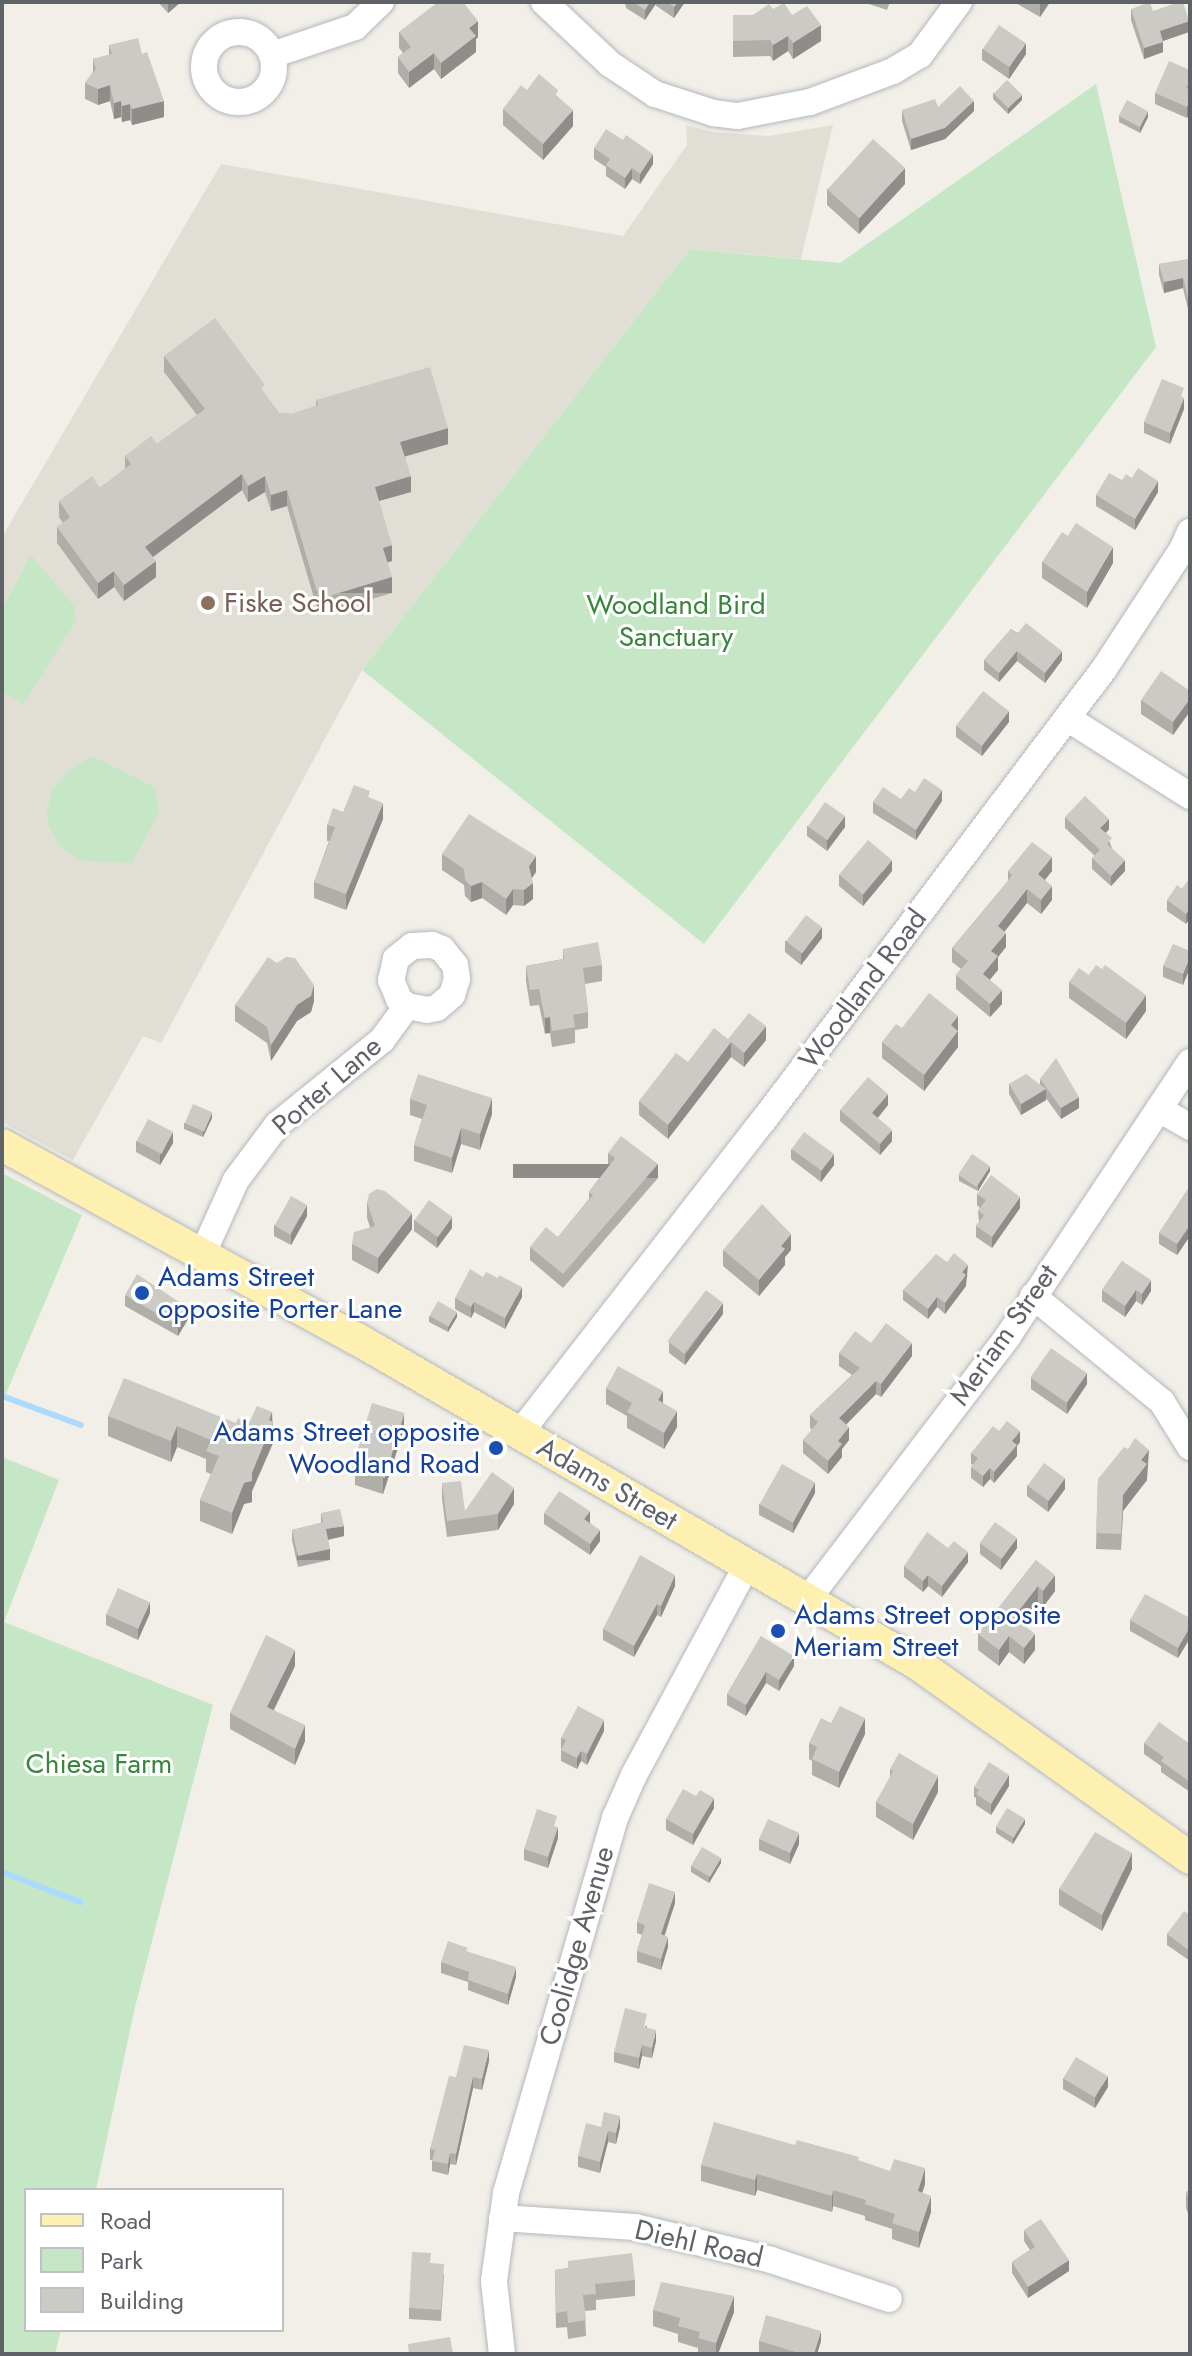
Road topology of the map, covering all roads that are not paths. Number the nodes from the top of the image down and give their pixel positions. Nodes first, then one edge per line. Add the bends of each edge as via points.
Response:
1 (381, 2) edge
2 (544, 2) edge
3 (959, 2) edge
4 (272, 55) dead end
5 (1190, 532) edge
6 (1067, 718) junction
7 (1190, 796) edge
8 (407, 1006) dead end
9 (1190, 1062) edge
10 (1159, 1109) junction
11 (1190, 1127) edge
12 (2, 1145) edge
13 (203, 1253) junction
14 (1033, 1296) junction
15 (519, 1434) junction
16 (1190, 1447) edge
17 (747, 1565) junction
18 (808, 1599) junction
19 (1190, 1858) edge
20 (502, 2218) junction
21 (889, 2299) dead end
22 (502, 2354) edge

1 - 4 street via 346,31
2 - 3 street via 610,64 655,94 738,116 810,102 893,71 920,55
5 - 6 street, Woodland Road via 1137,621
6 - 7 street
6 - 15 street, Woodland Road
8 - 13 street, Porter Lane via 382,1040 277,1125 236,1180
9 - 10 street, Meriam Street
10 - 11 street
10 - 14 street, Meriam Street
12 - 13 main road, Adams Street
13 - 15 main road, Adams Street
14 - 16 street via 1162,1402
14 - 18 street, Meriam Street
15 - 17 main road, Adams Street
17 - 18 main road, Adams Street
17 - 20 street, Coolidge Avenue via 615,1818
18 - 19 main road, Adams Street via 918,1664
20 - 21 street, Diehl Road via 635,2227 771,2260
20 - 22 street, Coolidge Avenue via 494,2281

